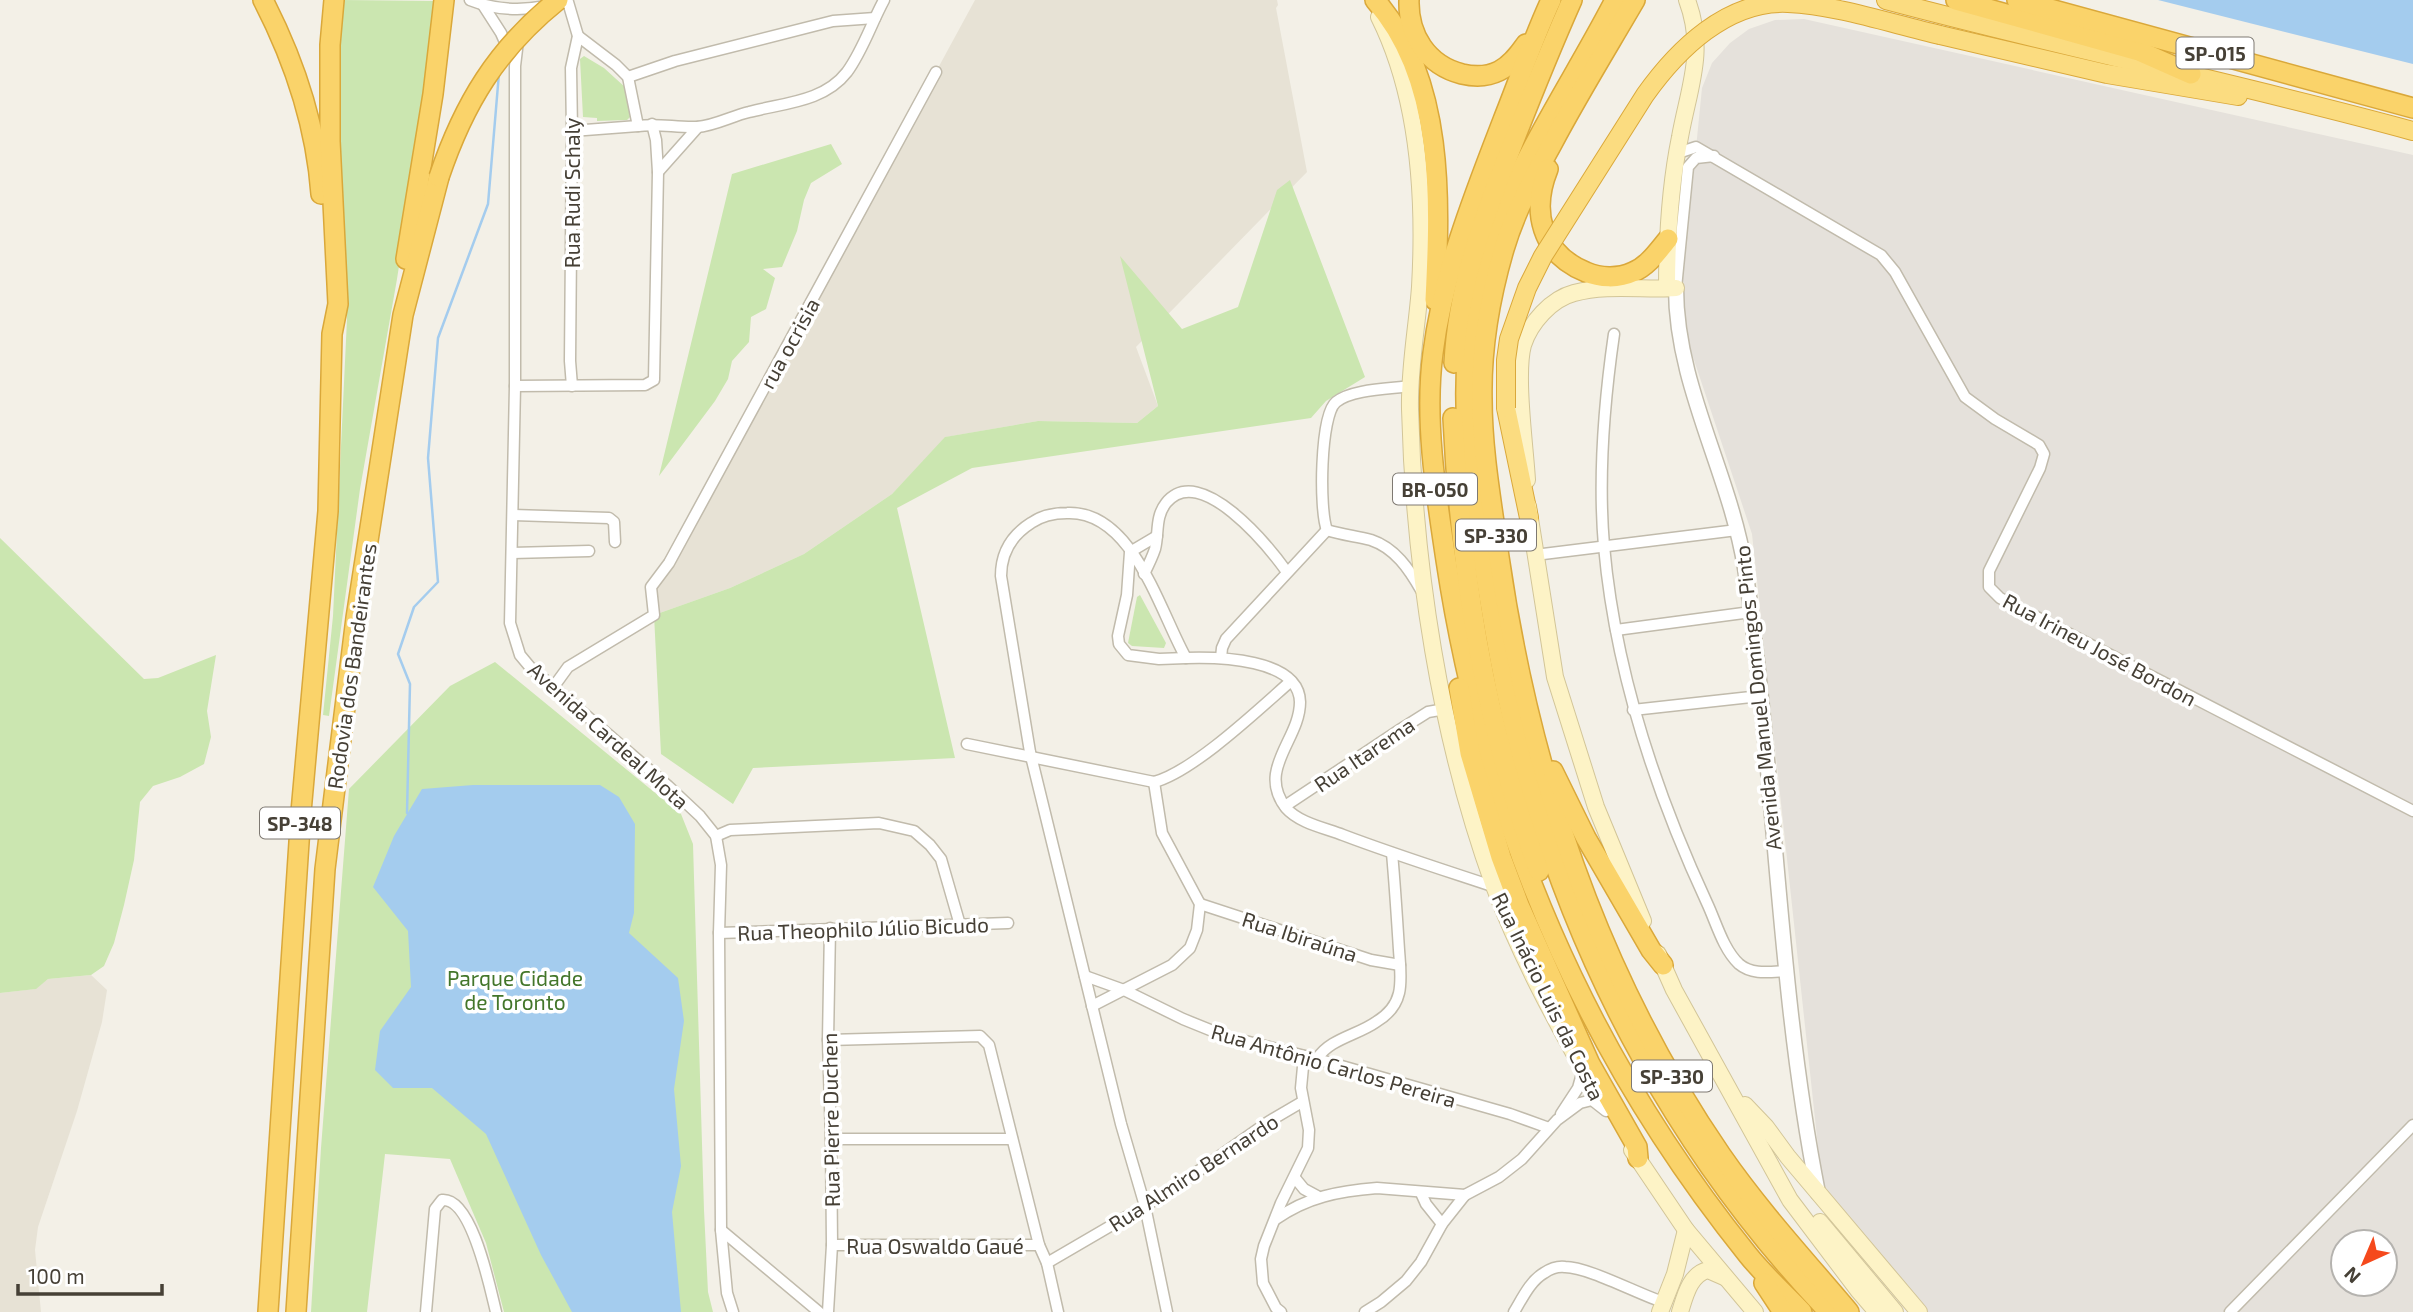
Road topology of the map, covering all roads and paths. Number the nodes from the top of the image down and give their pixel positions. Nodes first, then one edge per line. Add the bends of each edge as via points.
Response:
1 (263, 0) edge
2 (444, 0) edge
3 (470, 0) edge
4 (884, 0) edge
5 (1372, 0) edge
6 (1409, 0) edge
7 (1572, 0) edge
8 (1615, 0) edge
9 (1635, 0) edge
10 (1687, 0) edge
11 (1886, 0) edge
12 (1955, 0) edge
13 (2017, 0) edge
14 (566, 1) edge
15 (334, 2) edge
16 (1549, 4) edge
17 (483, 5) junction
18 (530, 9) junction
19 (875, 18) junction
20 (1539, 27) junction
21 (578, 36) junction
22 (515, 66) junction
23 (936, 72) dead end
24 (2191, 74) junction
25 (628, 77) junction
26 (2264, 92) junction
27 (2413, 108) edge
28 (1567, 115) junction
29 (652, 124) junction
30 (638, 126) junction
31 (698, 127) junction
32 (572, 131) junction
33 (2413, 131) edge
34 (1678, 153) junction
35 (1714, 156) junction
36 (658, 172) junction
37 (429, 176) junction
38 (1501, 195) junction
39 (1668, 239) junction
40 (1671, 288) junction
41 (332, 334) junction
42 (1614, 334) dead end
43 (1432, 354) junction
44 (515, 386) junction
45 (572, 386) junction
46 (1410, 386) junction
47 (513, 514) junction
48 (1529, 518) junction
49 (1327, 530) junction
50 (1737, 530) junction
51 (1157, 536) junction
52 (615, 541) dead end
53 (1604, 546) junction
54 (589, 551) dead end
55 (1130, 552) junction
56 (512, 553) junction
57 (1535, 555) junction
58 (1287, 572) junction
59 (1146, 577) junction
60 (1127, 590) junction
61 (1424, 597) junction
62 (1751, 612) junction
63 (1455, 622) junction
64 (1616, 630) junction
65 (1186, 658) junction
66 (1221, 658) junction
67 (1291, 681) junction
68 (552, 689) junction
69 (1760, 696) junction
70 (1445, 709) junction
71 (1633, 710) junction
72 (1528, 716) junction
73 (967, 744) dead end
74 (1032, 758) junction
75 (1154, 782) junction
76 (1285, 806) junction
77 (2413, 811) edge
78 (716, 836) junction
79 (1392, 853) junction
80 (1495, 887) junction
81 (1200, 904) junction
82 (1008, 923) dead end
83 (960, 925) junction
84 (830, 928) junction
85 (719, 933) junction
86 (1400, 965) junction
87 (1662, 965) junction
88 (1785, 971) junction
89 (1085, 976) junction
90 (1124, 990) junction
91 (1092, 1006) junction
92 (1601, 1033) junction
93 (828, 1040) junction
94 (1304, 1056) junction
95 (1317, 1059) junction
96 (1583, 1070) junction
97 (1731, 1091) junction
98 (1302, 1102) junction
99 (1606, 1111) junction
100 (1553, 1124) junction
101 (2413, 1125) edge
102 (1753, 1134) junction
103 (1807, 1138) junction
104 (831, 1139) junction
105 (1012, 1139) junction
106 (1788, 1157) junction
107 (1638, 1158) junction
108 (1295, 1178) junction
109 (1818, 1192) junction
110 (1421, 1193) junction
111 (1465, 1195) junction
112 (1317, 1196) junction
113 (1145, 1206) junction
114 (1276, 1219) junction
115 (1442, 1224) junction
116 (721, 1230) junction
117 (1686, 1230) junction
118 (1039, 1244) junction
119 (832, 1245) junction
120 (1750, 1257) junction
121 (1047, 1263) junction
122 (1727, 1278) junction
123 (1662, 1307) edge
124 (1276, 1311) edge
125 (268, 1312) edge
126 (296, 1312) edge
127 (425, 1312) edge
128 (496, 1312) edge
129 (733, 1312) edge
130 (819, 1312) edge
131 (828, 1312) edge
132 (1058, 1312) edge
133 (1167, 1312) edge
134 (1365, 1312) edge
135 (1514, 1312) edge
136 (1680, 1312) edge
137 (1755, 1312) edge
138 (1783, 1312) edge
139 (1802, 1312) edge
140 (1829, 1312) edge
141 (1849, 1312) edge
142 (1877, 1312) edge
143 (1895, 1312) edge
144 (1919, 1312) edge
145 (2230, 1312) edge

1 - 41 highway via 281,35 312,134
2 - 37 highway
3 - 17 street
4 - 19 street
5 - 43 highway via 1396,27 1408,50 1431,134 1437,213
5 - 46 main road, Rua Inácio Luis da Costa via 1397,59 1413,129 1420,288
6 - 20 highway via 1411,25 1424,51 1442,66 1477,77 1512,62
7 - 38 highway
8 - 38 highway
9 - 28 highway, SP-330
10 - 34 main road via 1696,30 1696,63
11 - 24 highway
12 - 24 highway via 2139,51
13 - 27 highway, SP-015
14 - 18 street
14 - 21 street, Rua Rudi Schaly
14 - 37 highway, bridge via 498,58
15 - 41 highway via 330,141 338,304
16 - 20 highway
17 - 18 street
17 - 22 street, Avenida Cardeal Mota
18 - 22 street, Avenida Cardeal Mota
19 - 25 street via 833,21
19 - 31 street via 846,73 825,91
20 - 43 highway via 1453,260
21 - 25 street
21 - 32 street, Rua Rudi Schaly via 570,68
22 - 44 street, Avenida Cardeal Mota
23 - 68 street, rua ocrisia via 669,563 651,587 654,615 568,667
24 - 26 highway
25 - 30 street
26 - 33 highway
26 - 48 highway, bridge via 2236,96 2107,74 1815,5 1770,4 1707,28 1658,76 1527,288 1509,339 1506,408
28 - 39 highway via 1541,189 1542,224 1555,253 1574,268 1614,277 1644,266
28 - 72 highway, SP-330 via 1526,190 1504,247 1483,353 1485,450 1502,579
29 - 30 street
29 - 31 street
29 - 36 street
30 - 32 street
31 - 36 street
32 - 45 street, Rua Rudi Schaly
34 - 35 street via 1696,147
34 - 39 main road
35 - 40 street, Avenida Manuel Domingos Pinto via 1696,158 1688,167
35 - 77 street, Rua Irineu José Bordon via 1881,255 1965,397 2039,445 2040,468 1989,571 1994,592 2020,610
36 - 45 street via 654,380 645,385
37 - 126 highway, Rodovia dos Bandeirantes / SP-348 via 356,618 325,869
38 - 92 highway via 1476,244 1454,350 1455,455 1464,539 1488,687 1511,782
38 - 140 highway via 1477,296 1465,391 1491,610 1524,768 1572,911 1640,1056 1732,1198
39 - 40 main road
40 - 48 main road via 1571,293 1549,307 1532,328 1521,358
40 - 50 street, Avenida Manuel Domingos Pinto via 1694,396
41 - 125 highway, Rodovia dos Bandeirantes / SP-348 via 328,512 301,813
42 - 53 street via 1605,404
43 - 63 highway, BR-050 via 1434,481
44 - 45 street
44 - 47 street, Avenida Cardeal Mota
46 - 49 street via 1351,394 1329,411 1322,507
46 - 61 main road, Rua Inácio Luis da Costa
47 - 52 street via 609,518 614,522
47 - 56 street, Avenida Cardeal Mota
48 - 57 main road
49 - 58 street
49 - 61 street, Rua Inácio Luis da Costa via 1371,540 1391,550 1409,569
50 - 53 street
50 - 62 street, Avenida Manuel Domingos Pinto
51 - 55 street
51 - 58 street via 1165,504 1179,493 1195,492 1231,511
51 - 59 street
53 - 57 street
53 - 64 street
54 - 56 street
55 - 59 street
55 - 60 street
55 - 74 street via 1107,525 1073,513 1033,521 1005,550 1001,576
56 - 68 street, Avenida Cardeal Mota via 513,639 525,661
57 - 87 main road via 1555,677 1575,746 1619,867
58 - 66 street via 1226,639
59 - 60 street
59 - 65 street
60 - 65 street via 1118,636 1122,651 1138,657
61 - 70 main road, Rua Inácio Luis da Costa
62 - 64 street
62 - 69 street, Avenida Manuel Domingos Pinto
63 - 92 highway, BR-050 via 1518,851 1561,956
63 - 107 highway via 1453,655 1470,753 1501,857 1590,1064 1637,1147
64 - 71 street
65 - 66 street
66 - 67 street via 1271,668
67 - 75 street via 1190,765
67 - 76 street via 1300,704 1275,780
68 - 78 street, Avenida Cardeal Mota via 668,786
69 - 71 street
69 - 88 street, Avenida Manuel Domingos Pinto
70 - 76 street, Rua Itarema via 1428,712
70 - 80 main road, Rua Inácio Luis da Costa
71 - 88 street via 1676,831 1728,948 1750,970
72 - 87 highway via 1539,731 1554,775 1580,826
72 - 141 highway, SP-330 via 1577,877 1660,1056 1722,1156
73 - 74 street
74 - 75 street
74 - 89 street
75 - 81 street via 1161,833
76 - 79 street via 1300,819
78 - 83 street via 730,830 879,823 914,831 941,859
78 - 85 street via 722,865
79 - 80 street
79 - 86 street
80 - 96 main road, Rua Inácio Luis da Costa via 1531,970
81 - 86 street, Rua Ibiraúna via 1371,960
81 - 90 street via 1190,947 1164,970
82 - 83 street, Rua Theophilo Júlio Bicudo
83 - 84 street, Rua Theophilo Júlio Bicudo
84 - 85 street, Rua Theophilo Júlio Bicudo
84 - 93 street, Rua Pierre Duchen
85 - 116 street
86 - 95 street via 1399,992 1387,1014 1326,1048
87 - 97 main road
88 - 103 street, Avenida Manuel Domingos Pinto
89 - 90 street, Rua Antônio Carlos Pereira
89 - 91 street
90 - 91 street
90 - 94 street, Rua Antônio Carlos Pereira via 1225,1037
91 - 113 street
92 - 120 highway, SP-330 via 1677,1159
93 - 104 street, Rua Pierre Duchen
93 - 105 street via 979,1036 993,1051
94 - 95 street, Rua Antônio Carlos Pereira
94 - 98 street
95 - 100 street, Rua Antônio Carlos Pereira
96 - 99 main road, Rua Inácio Luis da Costa
96 - 100 street via 1578,1088
97 - 102 main road
97 - 106 main road
98 - 108 street via 1310,1140
98 - 113 street, Rua Almiro Bernardo
99 - 100 street via 1597,1102 1586,1100
99 - 107 main road, Rua Inácio Luis da Costa
100 - 111 street via 1510,1169
101 - 145 street
102 - 142 main road via 1790,1200
102 - 143 main road
103 - 106 street
103 - 109 street, Avenida Manuel Domingos Pinto
104 - 105 street
104 - 119 street, Rua Pierre Duchen
105 - 118 street
106 - 109 main road
107 - 117 main road, Rua Inácio Luis da Costa
108 - 112 street
108 - 114 street
109 - 144 main road
110 - 111 street
110 - 112 street via 1377,1188
110 - 115 street
111 - 115 street
112 - 114 street
113 - 121 street, Rua Almiro Bernardo
113 - 133 street
114 - 124 street via 1261,1259 1263,1283
115 - 134 street via 1406,1281
116 - 129 street
116 - 130 street
117 - 122 main road, Rua Inácio Luis da Costa
117 - 123 main road
118 - 119 street, Rua Oswaldo Gaué
118 - 121 street
119 - 131 street, Rua Pierre Duchen
120 - 138 highway
120 - 139 highway, SP-330
121 - 132 street
122 - 136 main road via 1702,1271 1689,1287
122 - 137 main road, Rua Inácio Luis da Costa
123 - 135 street via 1567,1266 1542,1273
127 - 128 street via 435,1209 442,1200 455,1203 465,1216

